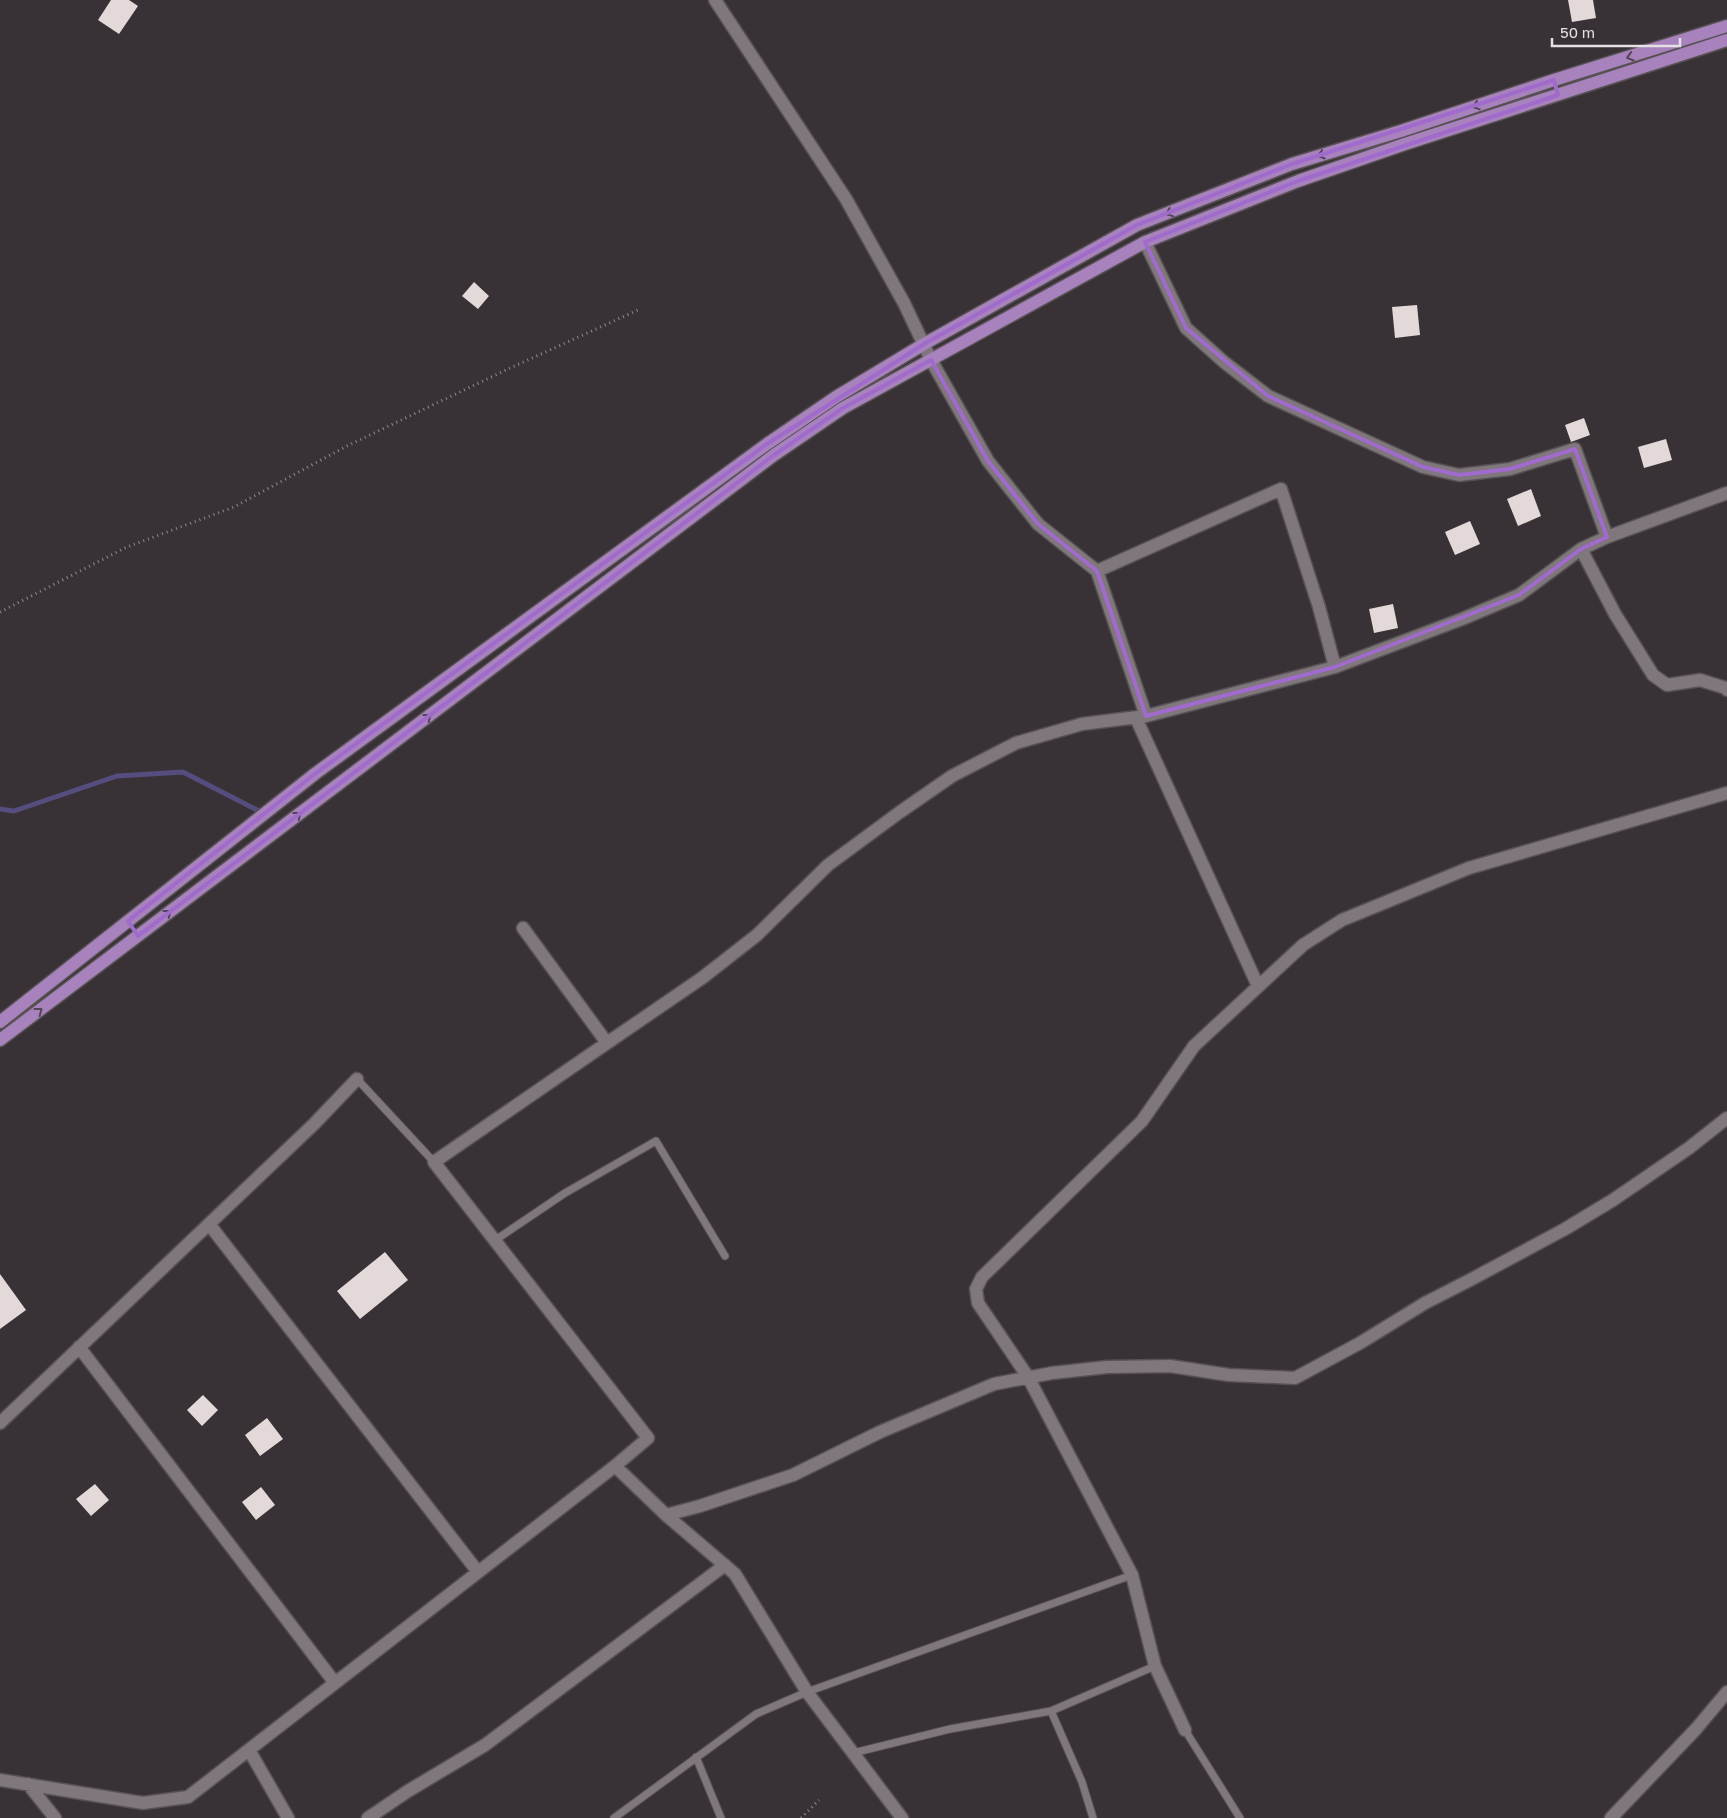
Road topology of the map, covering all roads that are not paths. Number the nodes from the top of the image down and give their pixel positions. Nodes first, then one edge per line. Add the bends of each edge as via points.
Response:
1 (715, 0) edge
2 (1727, 26) edge
3 (1727, 40) edge
4 (1554, 80) junction
5 (1558, 95) junction
6 (1145, 242) junction
7 (924, 344) junction
8 (931, 360) junction
9 (1727, 492) edge
10 (1607, 537) junction
11 (1581, 550) junction
12 (1097, 571) junction
13 (1335, 666) junction
14 (1727, 690) edge
15 (1141, 717) junction
16 (1727, 793) edge
17 (128, 921) junction
18 (523, 928) dead end
19 (138, 936) junction
20 (1258, 986) junction
21 (0, 1022) edge
22 (0, 1040) edge
23 (608, 1043) junction
24 (357, 1079) joint
25 (1727, 1118) edge
26 (434, 1162) junction
27 (209, 1224) junction
28 (494, 1241) junction
29 (725, 1256) dead end
30 (79, 1347) junction
31 (1028, 1377) junction
32 (0, 1423) edge
33 (615, 1466) junction
34 (666, 1515) junction
35 (725, 1565) junction
36 (478, 1572) junction
37 (1132, 1575) junction
38 (1155, 1666) junction
39 (335, 1683) junction
40 (807, 1692) junction
41 (1727, 1692) edge
42 (1052, 1711) junction
43 (1185, 1730) joint
44 (249, 1750) junction
45 (853, 1753) junction
46 (696, 1757) junction
47 (0, 1780) edge
48 (28, 1784) junction
49 (55, 1818) edge
50 (288, 1818) edge
51 (368, 1818) edge
52 (614, 1818) edge
53 (721, 1818) edge
54 (902, 1818) edge
55 (1093, 1818) edge
56 (1240, 1818) edge
57 (1611, 1818) edge

1 - 7 street via 846,199
2 -> 4 main road
3 - 5 main road
4 - 5 main road
4 -> 7 main road via 1400,132 1292,164 1137,226
5 - 6 main road via 1298,181
6 - 8 main road
6 - 10 street via 1186,328 1268,396 1423,467 1459,475 1510,469 1575,449
7 - 8 street
7 - 17 main road via 767,444 316,774
8 - 12 street via 988,461 1038,524
19 -> 8 main road via 774,455 843,408
9 - 10 street
10 - 11 street
11 - 13 street via 1519,595
11 - 14 street via 1653,675 1667,685 1700,680
12 - 13 street via 1281,489
12 - 15 street
13 - 15 street
15 - 20 street
15 - 23 street via 1082,724 1016,743 952,776 828,865 757,935 726,960
16 - 20 street via 1469,868 1342,920 1303,945
17 - 19 main road
17 - 21 main road
18 - 23 street
22 -> 19 main road
20 - 31 street via 1194,1046 1142,1121 982,1277 976,1289 978,1303
23 - 26 street
24 - 26 lane
24 - 27 street
25 - 31 street via 1613,1200 1425,1302 1360,1343 1295,1378 1229,1375 1170,1366 1107,1367
26 - 28 street
27 - 30 street
27 - 36 street
28 - 29 lane via 565,1193 656,1141
28 - 33 street via 648,1438
30 - 32 street
30 - 39 street
31 - 34 street via 994,1384 958,1399 880,1432 793,1475
31 - 37 street
33 - 34 street
33 - 36 street
34 - 35 street
35 - 40 street via 735,1574
35 - 51 street via 485,1745
36 - 39 street
37 - 38 street
37 - 40 lane
38 - 42 lane
38 - 43 street
39 - 44 street
40 - 45 street
40 - 46 lane via 756,1714
41 - 57 street
42 - 45 lane via 950,1729
42 - 55 lane via 1082,1782
43 - 56 lane
44 - 48 street via 188,1797 143,1803
44 - 50 street
45 - 54 street
46 - 52 lane
46 - 53 lane
47 - 48 street
48 - 49 street

